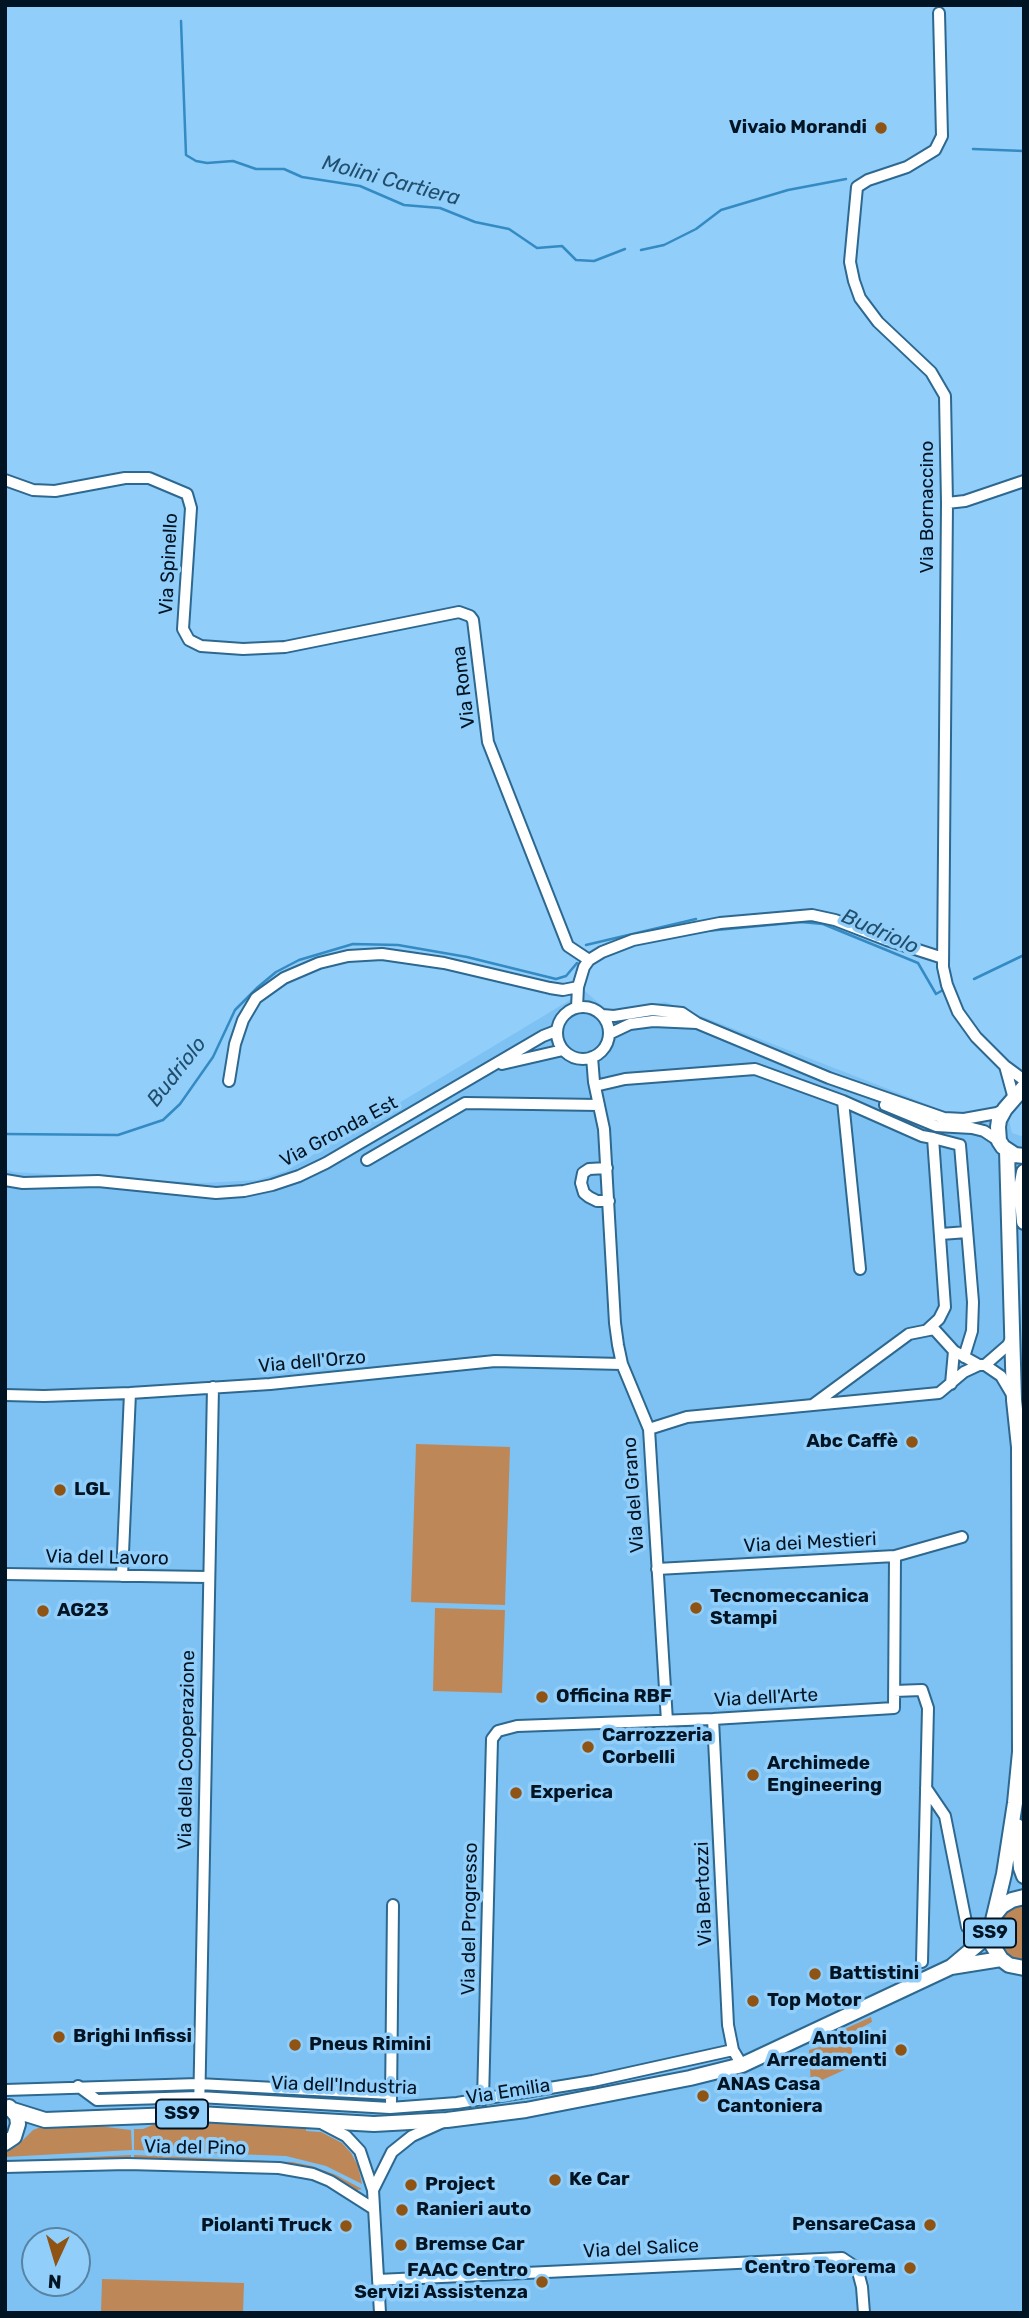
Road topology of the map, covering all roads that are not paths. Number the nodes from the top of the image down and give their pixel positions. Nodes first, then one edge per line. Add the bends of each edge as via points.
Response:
1 (939, 13) dead end
2 (5, 480) edge
3 (1024, 481) edge
4 (947, 503) junction
5 (243, 649) joint
6 (943, 958) junction
7 (589, 960) junction
8 (579, 987) junction
9 (577, 1007) junction
10 (603, 1015) junction
11 (696, 1023) junction
12 (556, 1031) junction
13 (609, 1034) junction
14 (563, 1050) junction
15 (592, 1057) junction
16 (580, 1059) junction
17 (492, 1066) junction
18 (1005, 1066) junction
19 (829, 1078) junction
20 (1024, 1080) edge
21 (229, 1081) dead end
22 (594, 1084) junction
23 (1024, 1087) edge
24 (843, 1101) junction
25 (1010, 1104) junction
26 (599, 1105) junction
27 (933, 1138) junction
28 (1003, 1146) junction
29 (1024, 1156) edge
30 (367, 1160) dead end
31 (607, 1168) junction
32 (1024, 1172) edge
33 (5, 1180) edge
34 (23, 1183) junction
35 (5, 1190) edge
36 (608, 1201) junction
37 (1024, 1222) edge
38 (967, 1232) junction
39 (941, 1234) junction
40 (860, 1269) dead end
41 (927, 1330) junction
42 (1013, 1333) junction
43 (959, 1354) junction
44 (622, 1364) junction
45 (982, 1365) junction
46 (951, 1384) junction
47 (213, 1387) junction
48 (130, 1393) junction
49 (5, 1395) edge
50 (1019, 1400) edge
51 (814, 1404) junction
52 (649, 1429) junction
53 (962, 1538) dead end
54 (895, 1556) junction
55 (657, 1569) junction
56 (5, 1574) edge
57 (122, 1576) junction
58 (208, 1577) junction
59 (894, 1691) junction
60 (1022, 1694) edge
61 (713, 1719) junction
62 (667, 1721) junction
63 (492, 1739) joint
64 (1022, 1747) edge
65 (926, 1788) junction
66 (1015, 1803) junction
67 (1024, 1876) edge
68 (1024, 1897) edge
69 (393, 1905) dead end
70 (994, 1916) junction
71 (967, 1927) dead end
72 (990, 1934) junction
73 (1001, 1959) junction
74 (922, 1962) dead end
75 (951, 1967) junction
76 (1022, 1971) edge
77 (733, 2050) junction
78 (742, 2065) junction
79 (593, 2081) junction
80 (198, 2084) junction
81 (142, 2085) junction
82 (78, 2086) junction
83 (249, 2087) junction
84 (5, 2090) edge
85 (309, 2090) junction
86 (391, 2094) junction
87 (596, 2096) junction
88 (199, 2097) junction
89 (142, 2098) junction
90 (248, 2100) junction
91 (483, 2100) junction
92 (308, 2103) junction
93 (8, 2106) edge
94 (390, 2108) junction
95 (199, 2114) junction
96 (45, 2120) junction
97 (447, 2120) junction
98 (318, 2121) junction
99 (390, 2124) junction
100 (10, 2140) edge
101 (5, 2167) edge
102 (373, 2190) junction
103 (374, 2209) junction
104 (378, 2280) junction
105 (380, 2313) edge
106 (864, 2313) edge

1 - 4 street, Via Bornaccino via 942,136 935,150 907,167 857,187 850,261 860,298 878,322 931,372 945,396
2 - 5 street, Via Spinello via 33,490 55,491 149,478 187,495 191,508 183,629 189,640 201,646
3 - 4 street via 965,502
4 - 6 street, Via Bornaccino
5 - 7 street, Via Roma via 285,647 459,612 470,616 488,742 568,946
6 - 7 street via 812,915 720,923 633,940
6 - 18 street, Via Bornaccino via 958,1012
7 - 8 street
8 - 9 street
8 - 21 street via 550,988 382,954 319,963 284,978 256,998 235,1044
9 - 10 street
9 - 12 street, Via Gronda Est via 562,1016
10 - 11 street via 652,1010 682,1013
10 - 13 street
11 - 13 street via 629,1024
11 - 19 street
12 - 14 street
12 - 17 street, Via Gronda Est
13 - 15 street via 604,1048
14 - 16 street
14 - 17 street, Via Gronda Est
15 - 16 street
15 - 22 street
16 - 22 street
17 - 34 street, Via Gronda Est via 326,1163 272,1185 216,1193 98,1181
18 - 20 street, Via Bornaccino
18 - 25 street, Via Bornaccino
19 - 25 street via 944,1118 997,1113
19 - 28 street via 922,1122 984,1131
22 - 24 street via 755,1069
22 - 26 street, Via del Grano
23 - 25 main road
24 - 27 street
24 - 40 street
25 - 28 main road via 999,1120
26 - 30 street via 465,1103
26 - 31 street, Via del Grano
27 - 38 street via 960,1145
27 - 39 street
28 - 29 main road
28 - 42 main road
31 - 36 street, Via del Grano
31 - 36 street via 589,1169 583,1173 582,1183 589,1198
32 - 37 main road
33 - 34 street, Via Gronda Est
34 - 35 street, Via Gronda Est
36 - 44 street, Via del Grano
38 - 39 street
38 - 43 street via 972,1331
39 - 41 street via 945,1307
41 - 43 street via 934,1329
41 - 51 street via 909,1334
42 - 45 street via 1008,1345
42 - 50 main road
43 - 45 street
43 - 46 street
44 - 47 street, Via dell'Orzo via 495,1361
44 - 52 street, Via del Grano
45 - 46 street
45 - 50 street via 1001,1376
46 - 51 street via 927,1395
47 - 48 street, Via dell'Orzo
47 - 58 street, Via della Cooperazione
48 - 49 street, Via dell'Orzo
48 - 57 street
50 - 60 main road
51 - 52 street via 687,1417
52 - 55 street, Via del Grano
53 - 54 street, Via dei Mestieri
54 - 55 street, Via dei Mestieri
54 - 59 street
55 - 62 street, Via del Grano
56 - 57 street, Via del Lavoro
57 - 58 street, Via del Lavoro
58 - 80 street, Via della Cooperazione
59 - 61 street, Via dell'Arte via 894,1708
59 - 65 street via 922,1690 926,1697
60 - 64 main road
61 - 62 street, Via dell'Arte
61 - 77 street, Via Bertozzi
62 - 63 street, Via dell'Arte via 517,1726 498,1731
63 - 91 street, Via del Progresso
64 - 66 main road
65 - 71 street via 946,1816
65 - 74 street
66 - 67 main road
66 - 70 main road
68 - 70 main road, SS9 via 1002,1906
69 - 86 street
70 - 72 main road, SS9
72 - 73 main road, SS9
72 - 75 main road, Via Emilia / SS9
73 - 75 main road, Via Emilia / SS9
73 - 76 main road, SS9
75 - 78 main road, Via Emilia / SS9
77 - 78 street, Via Bertozzi
77 - 79 street, Via dell'Industria
78 - 87 main road, Via Emilia / SS9
79 - 87 street
79 - 91 street, Via dell'Industria
80 - 81 street, Via dell'Industria
80 - 83 street, Via dell'Industria
80 - 88 street, Via della Cooperazione
81 - 82 street, Via dell'Industria
81 - 89 street
82 - 84 street, Via dell'Industria
82 - 89 street, Via dell'Industria via 97,2099
83 - 85 street, Via dell'Industria
83 - 90 street
85 - 86 street, Via dell'Industria
85 - 92 street
86 - 94 street
87 - 97 main road, Via Emilia / SS9
88 - 89 street, Via dell'Industria
88 - 90 street, Via dell'Industria
88 - 95 street, Via della Cooperazione
90 - 92 street, Via dell'Industria
91 - 94 street, Via dell'Industria
92 - 94 street, Via dell'Industria
93 - 96 main road, Via Emilia / SS9
93 - 100 main road, Via Emilia / SS9 via 18,2124
94 - 99 street
95 - 96 main road, Via Emilia / SS9
95 - 98 main road, Via Emilia / SS9
96 - 100 main road, Via Emilia / SS9
97 - 99 main road, Via Emilia / SS9
97 - 102 street via 412,2136 392,2152
98 - 99 main road, Via Emilia / SS9
98 - 102 street via 346,2136 360,2151
101 - 103 street, Via del Pino via 279,2168 330,2181
102 - 103 street
103 - 104 street
104 - 105 street
104 - 106 street, Via del Salice via 842,2258 857,2268

